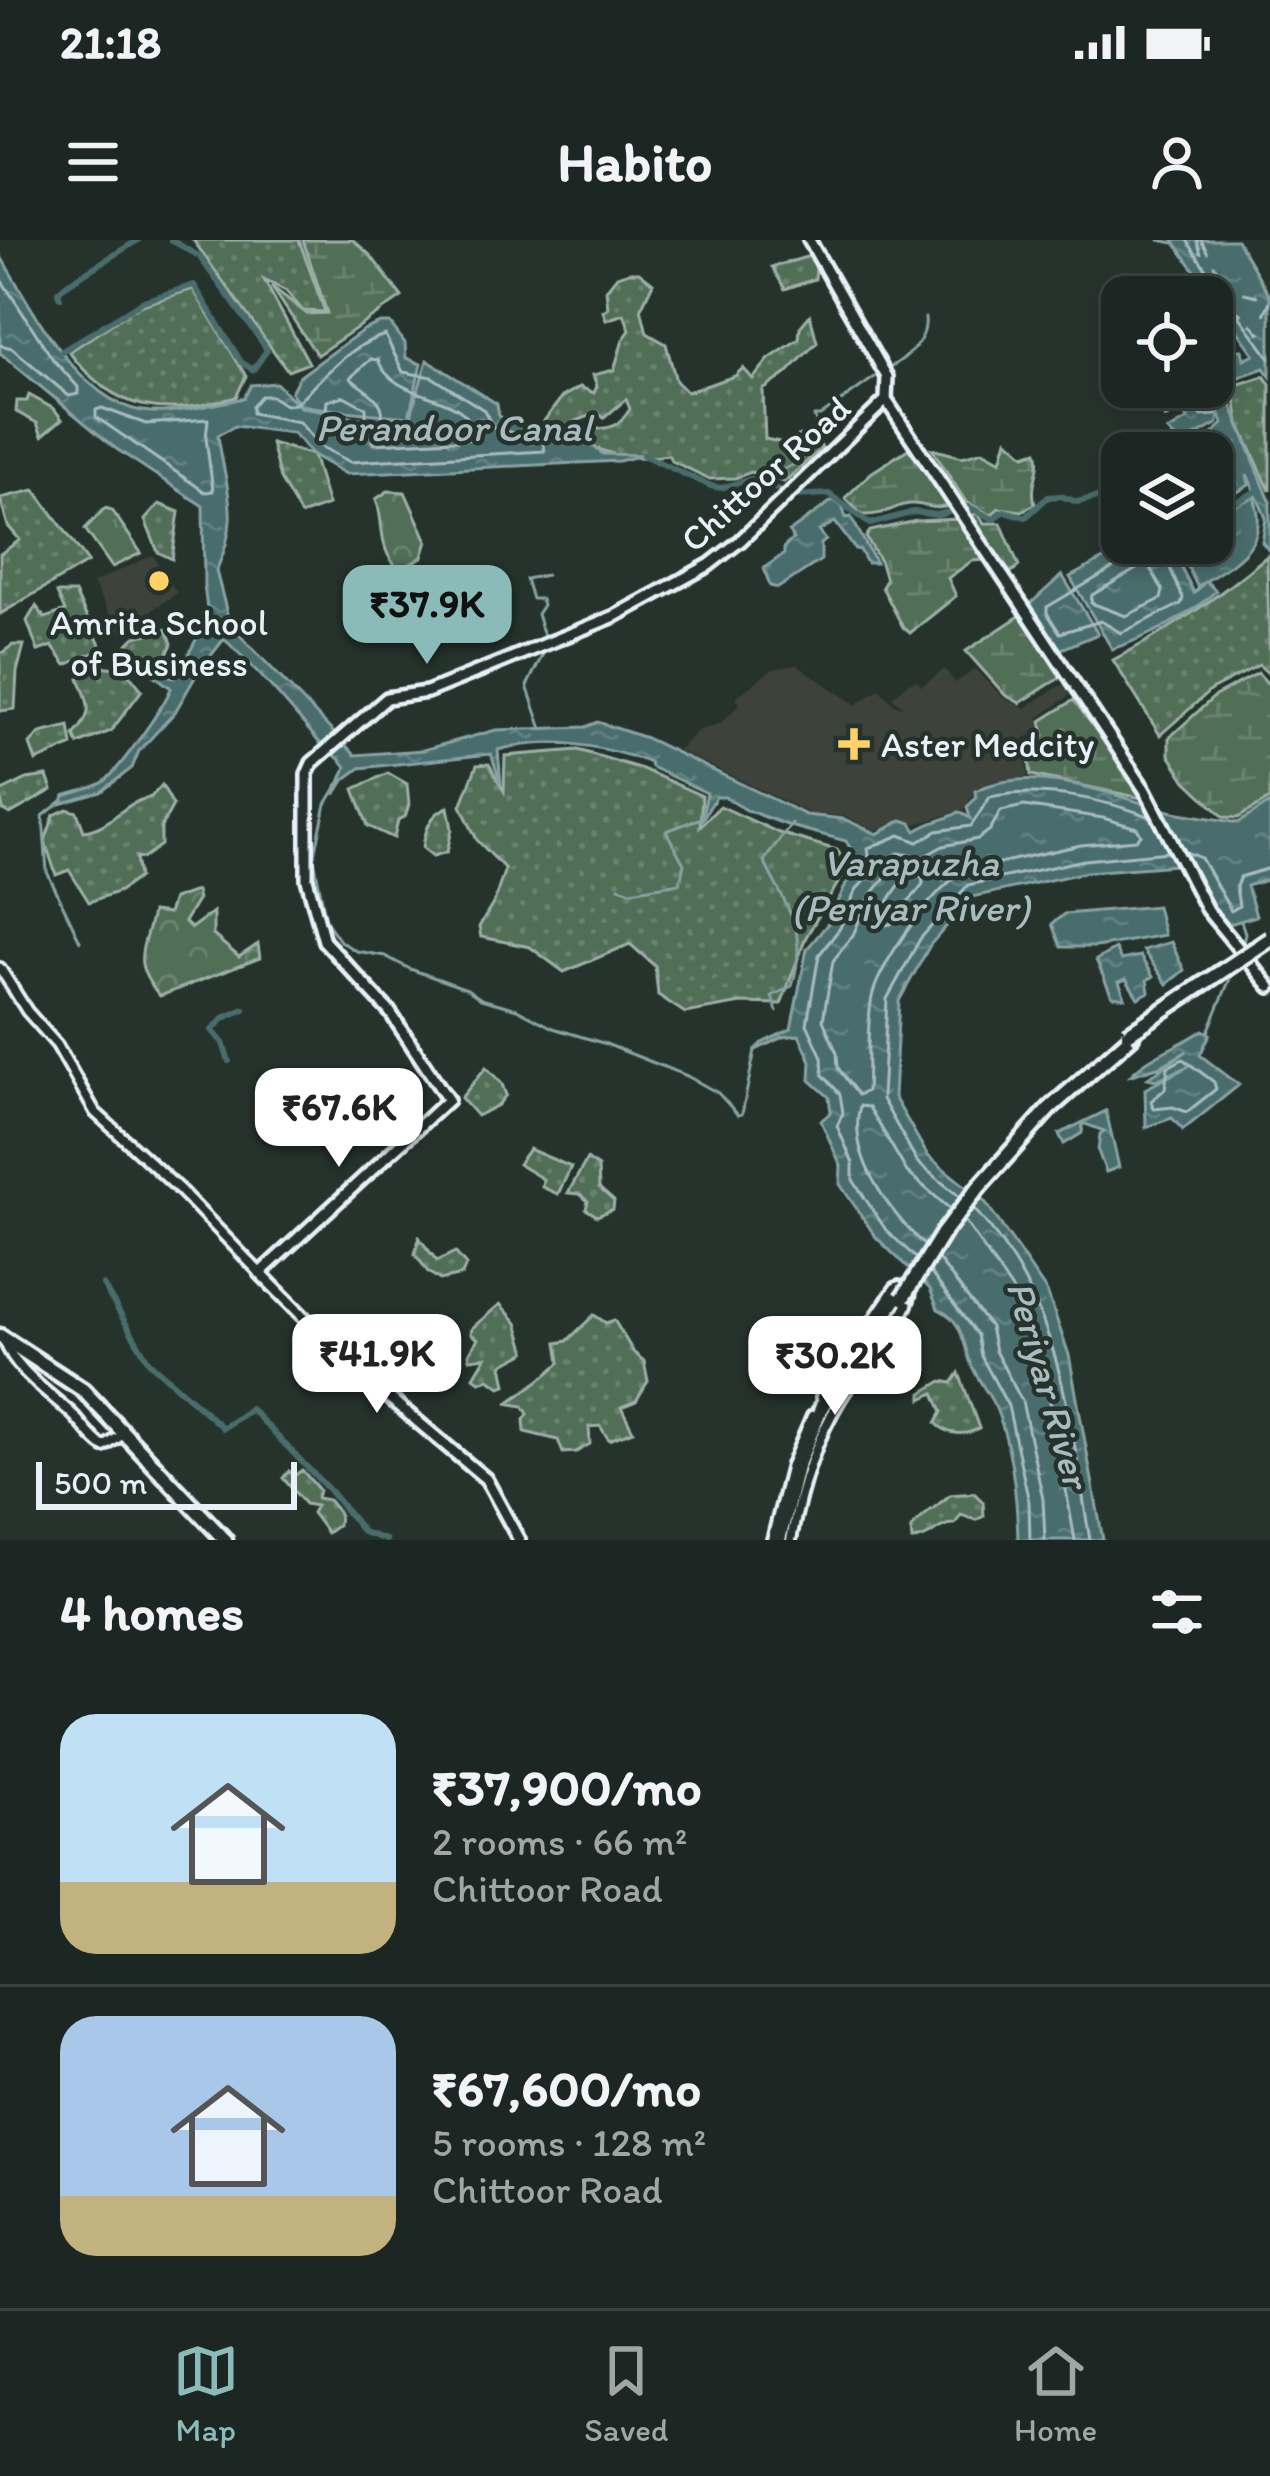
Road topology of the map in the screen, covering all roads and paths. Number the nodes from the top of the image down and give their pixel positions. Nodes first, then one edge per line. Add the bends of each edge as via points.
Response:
1 (809, 240) edge
2 (886, 400) junction
3 (1270, 942) edge
4 (0, 968) edge
5 (1270, 987) edge
6 (260, 1273) junction
7 (2, 1338) edge
8 (125, 1432) junction
9 (225, 1540) edge
10 (519, 1540) edge
11 (782, 1540) edge

1 - 2 main road, Chittoor Road via 887,377
2 - 5 main road, bridge via 1145,790 1220,929
2 - 6 main road, Chittoor Road via 709,566 643,603 427,692 387,698 310,765 307,879 324,940 390,1012 448,1100
3 - 11 highway, bridge via 1130,1035 1044,1112 939,1230 822,1406 797,1467
4 - 6 street via 95,1112
6 - 10 main road via 355,1369 485,1479
7 - 8 highway via 83,1390
7 - 8 street via 95,1442 104,1448
8 - 9 highway
11 - 11 street via 791,1465 816,1407 901,1287 912,1297 831,1416

